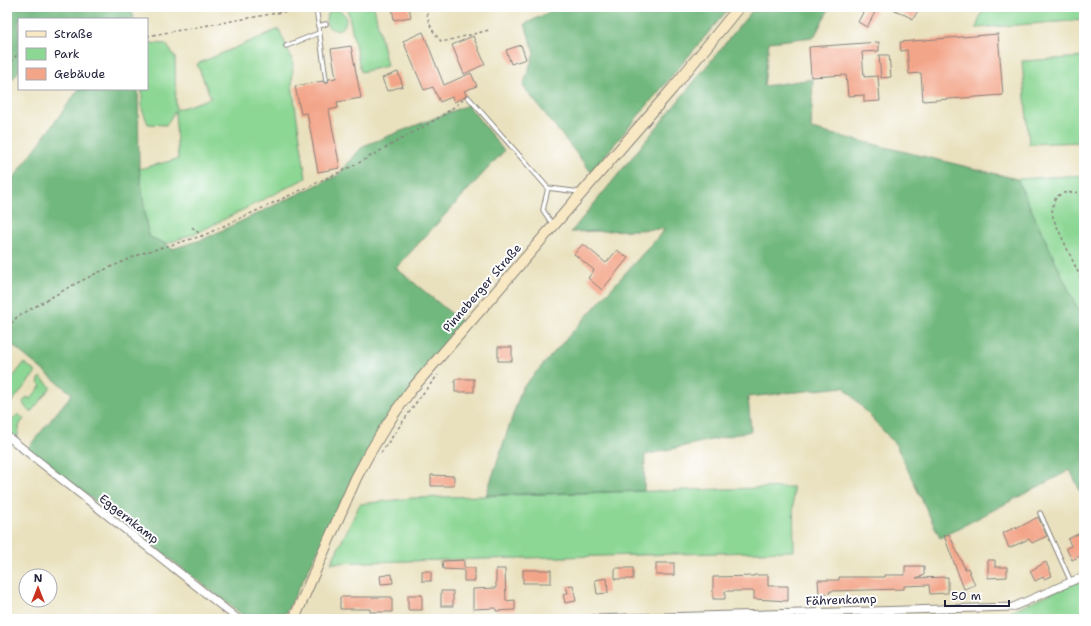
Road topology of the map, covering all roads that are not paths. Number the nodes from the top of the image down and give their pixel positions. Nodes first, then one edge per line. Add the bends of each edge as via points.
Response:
1 (315, 7) edge
2 (739, 7) edge
3 (326, 24) dead end
4 (318, 26) junction
5 (319, 33) junction
6 (286, 46) dead end
7 (326, 80) dead end
8 (468, 96) road end
9 (548, 188) junction
10 (583, 193) junction
11 (553, 226) junction
12 (7, 436) edge
13 (1040, 513) dead end
14 (1084, 576) edge
15 (1071, 582) junction
16 (238, 619) edge
17 (262, 619) edge
18 (278, 619) edge
19 (294, 619) edge
20 (592, 619) edge

1 - 4 lane
2 - 10 main road, Pinneberger Straße
3 - 4 lane
4 - 5 lane
5 - 6 lane
5 - 7 lane
8 - 9 lane
9 - 10 lane
9 - 11 lane via 543,210
10 - 11 main road, Pinneberger Straße
11 - 19 main road, Pinneberger Straße via 422,378 390,419 356,478
12 - 16 street, Eggernkamp
13 - 15 lane
14 - 15 street, Fährenkamp
15 - 20 street, Fährenkamp via 1014,607
17 - 18 street

